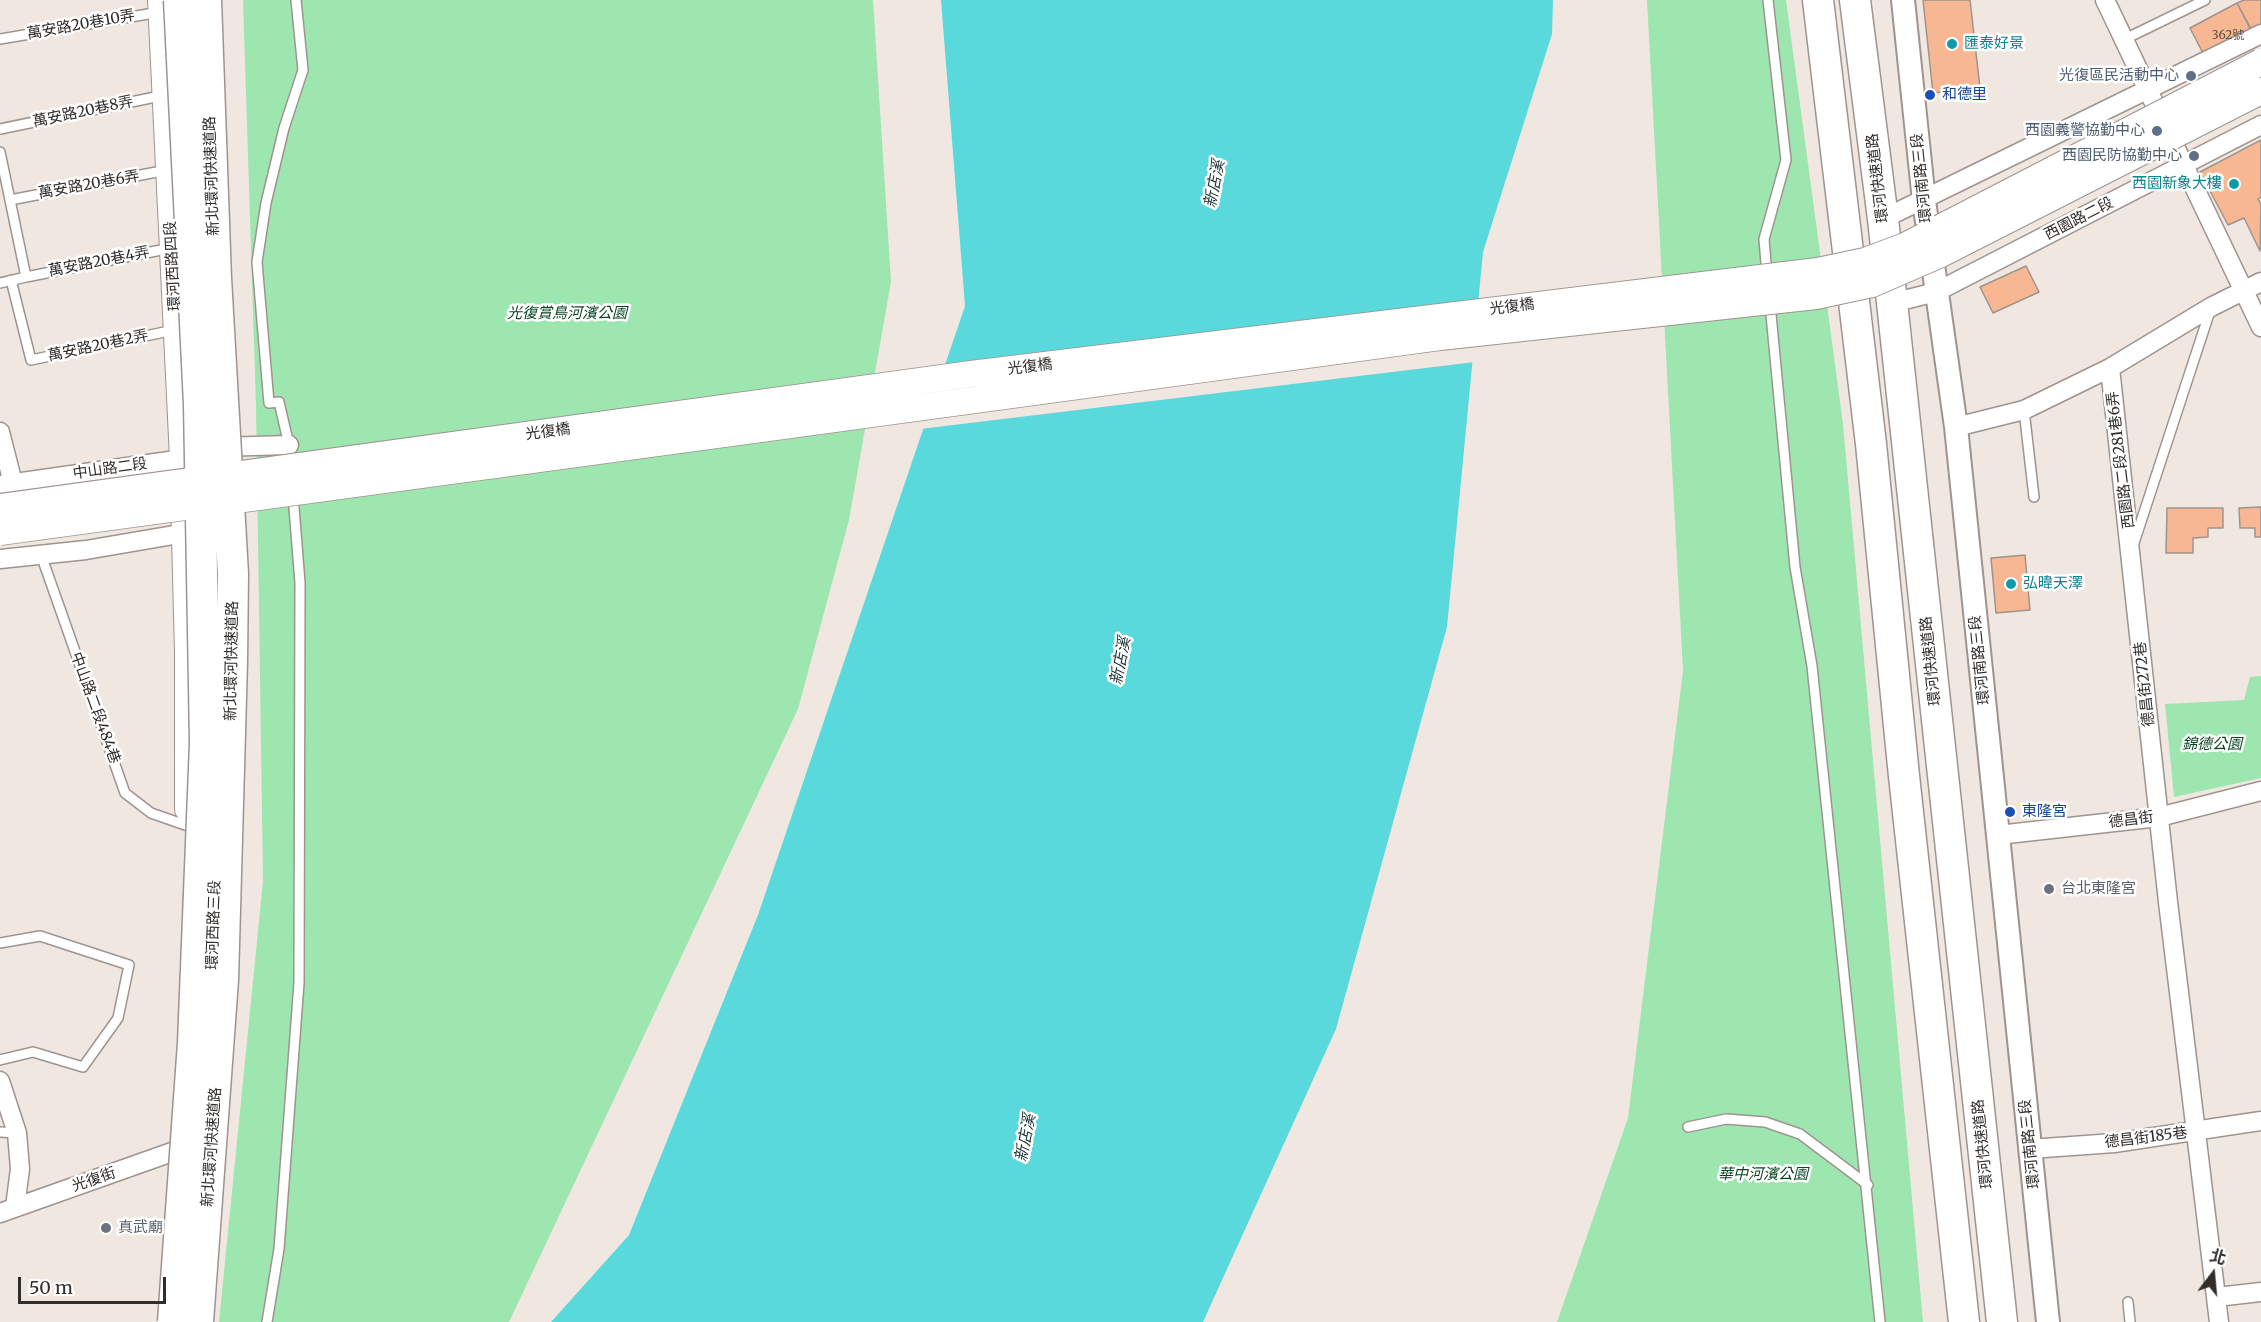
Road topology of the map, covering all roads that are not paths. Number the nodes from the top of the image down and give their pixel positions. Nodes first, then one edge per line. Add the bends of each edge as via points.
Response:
1 (201, 0) edge
2 (206, 0) edge
3 (296, 0) edge
4 (1768, 0) edge
5 (1818, 0) edge
6 (1840, 0) edge
7 (1854, 0) edge
8 (1903, 0) edge
9 (2105, 0) edge
10 (2205, 0) edge
11 (167, 4) edge
12 (2261, 34) edge
13 (0, 39) edge
14 (2123, 40) junction
15 (2261, 62) edge
16 (2146, 91) junction
17 (2261, 91) edge
18 (166, 95) junction
19 (2261, 125) edge
20 (0, 129) edge
21 (0, 152) edge
22 (2183, 166) junction
23 (169, 170) junction
24 (10, 200) junction
25 (1924, 201) junction
26 (1883, 219) junction
27 (172, 248) junction
28 (26, 276) junction
29 (11, 280) junction
30 (2261, 282) edge
31 (0, 283) edge
32 (1768, 283) dead end
33 (1876, 283) junction
34 (2244, 290) junction
35 (1936, 292) junction
36 (1769, 294) dead end
37 (2211, 307) junction
38 (2261, 327) edge
39 (176, 330) junction
40 (2110, 368) junction
41 (2024, 410) junction
42 (1956, 427) junction
43 (0, 432) edge
44 (1871, 444) junction
45 (289, 445) junction
46 (219, 447) junction
47 (183, 459) junction
48 (6, 484) edge
49 (245, 485) junction
50 (2034, 497) dead end
51 (0, 507) edge
52 (224, 528) junction
53 (0, 532) edge
54 (184, 532) junction
55 (2132, 551) junction
56 (40, 555) junction
57 (0, 559) edge
58 (2261, 791) edge
59 (2159, 817) junction
60 (188, 826) junction
61 (1998, 835) junction
62 (0, 943) edge
63 (0, 1060) edge
64 (0, 1081) edge
65 (2261, 1121) edge
66 (1688, 1127) dead end
67 (2196, 1132) junction
68 (8, 1133) edge
69 (2030, 1149) junction
70 (172, 1152) junction
71 (1868, 1185) junction
72 (8, 1210) edge
73 (2261, 1292) edge
74 (2217, 1297) junction
75 (2127, 1302) dead end
76 (159, 1322) edge
77 (173, 1322) edge
78 (188, 1322) edge
79 (198, 1322) edge
80 (267, 1322) edge
81 (1880, 1322) edge
82 (1964, 1322) edge
83 (2002, 1322) edge
84 (2048, 1322) edge
85 (2130, 1322) edge
86 (2219, 1322) edge

1 - 46 main road
2 - 79 highway, 新北環河快速道路, bridge via 216,278 233,574 223,980
3 - 45 lane via 303,69 284,128 257,261 269,403 279,402
4 - 32 lane via 1786,160 1764,239
5 - 44 highway
6 - 44 highway via 1861,200
7 - 26 highway, 環河快速道路
8 - 25 street, 環河南路三段
9 - 14 street
10 - 14 lane
11 - 13 lane, 萬安路20巷10弄
11 - 18 main road, 環河西路四段
11 - 77 highway, 新北環河快速道路, bridge via 199,404 205,743 193,1043
12 - 16 street
14 - 16 street
15 - 33 main road, bridge via 1942,227
16 - 22 street
16 - 25 street
17 - 33 main road, bridge via 1941,254
18 - 20 lane, 萬安路20巷8弄
18 - 23 main road, 環河西路四段
19 - 22 street, 西園路二段
21 - 24 lane
22 - 34 street
22 - 35 street, 西園路二段
23 - 24 lane, 萬安路20巷6弄
23 - 27 main road, 環河西路四段
24 - 28 lane
25 - 26 street
25 - 35 street, 環河南路三段
26 - 33 highway, 環河快速道路
27 - 28 lane, 萬安路20巷4弄
27 - 39 main road, 環河西路四段
28 - 29 lane, 萬安路20巷4弄
29 - 31 lane, 萬安路20巷4弄
29 - 39 lane, 萬安路20巷2弄 via 31,360
30 - 34 street, 西園路二段281巷6弄
33 - 35 street, 西園路二段
33 - 49 main road, 光復橋, bridge via 1816,296 1428,338
33 - 49 main road, 光復橋, bridge via 1818,271 960,376
33 - 83 highway, 環河快速道路
34 - 37 street, 西園路二段281巷6弄
34 - 38 street
35 - 42 street, 環河南路三段
36 - 71 lane via 1796,567 1812,666
37 - 40 street, 西園路二段281巷6弄
37 - 55 lane
39 - 47 main road, 環河西路四段
40 - 41 street, 西園路二段281巷6弄
40 - 55 street, 西園路二段281巷6弄
41 - 42 street, 西園路二段281巷6弄
41 - 50 lane
42 - 61 street, 環河南路三段
43 - 48 street
44 - 82 highway
45 - 46 street, 中山路二段
45 - 80 lane via 300,583 299,983 279,1249
46 - 47 street, 中山路二段
46 - 52 street
47 - 48 street, 中山路二段
47 - 54 main road, 環河西路四段
49 - 51 main road, bridge
49 - 53 main road, bridge
52 - 54 street
52 - 78 main road, 環河西路三段 via 221,734 208,1076
54 - 56 street
54 - 60 main road, 環河西路三段
55 - 59 street, 德昌街272巷
56 - 57 street
56 - 60 lane, 中山路二段484巷 via 125,793 151,813
58 - 59 street, 德昌街
59 - 61 street, 德昌街
59 - 67 street, 德昌街272巷
60 - 70 main road, 環河西路三段
61 - 69 street, 環河南路三段
62 - 63 lane via 40,936 129,965 118,1018 83,1067 33,1052
64 - 68 street, 光復街
65 - 67 street, 德昌街185巷
66 - 71 lane via 1726,1119 1765,1122 1800,1134
67 - 69 street, 德昌街185巷
67 - 74 street, 德昌街272巷
68 - 72 street, 光復街 via 20,1169
69 - 84 street, 環河南路三段
70 - 72 street, 光復街
70 - 76 main road, 環河西路三段
71 - 81 lane
73 - 74 street
74 - 86 street, 德昌街272巷
75 - 85 lane

